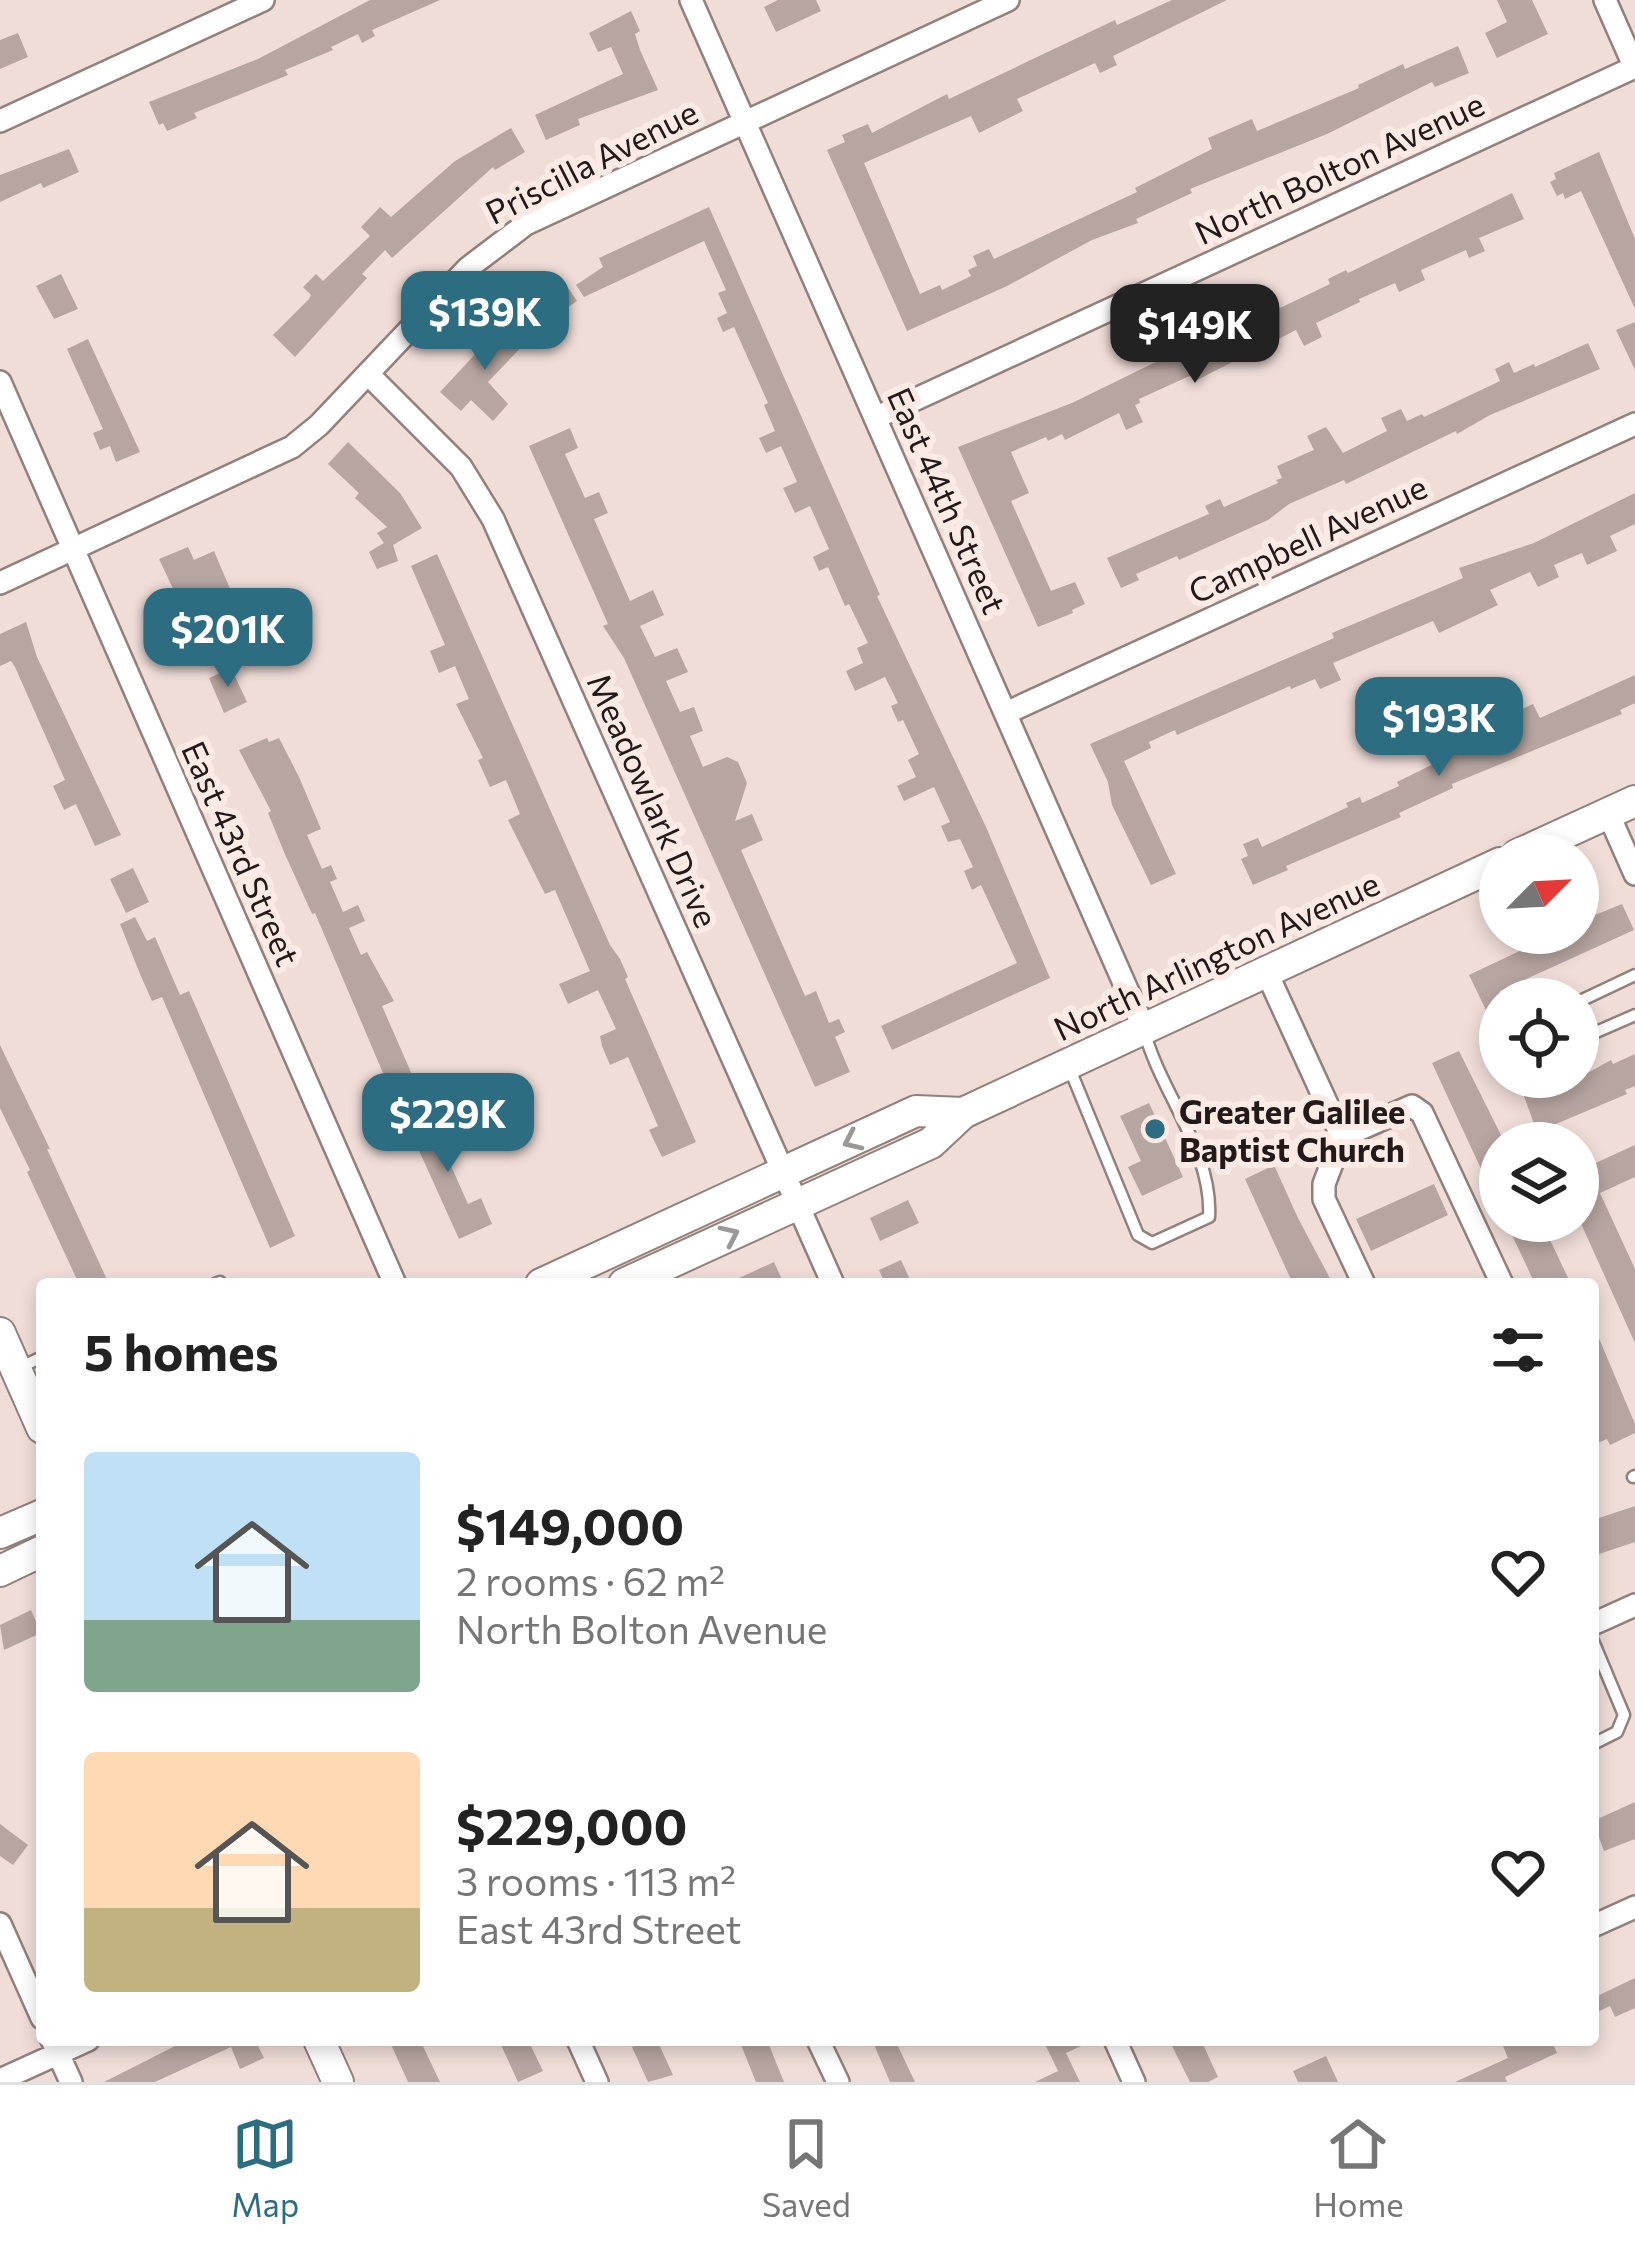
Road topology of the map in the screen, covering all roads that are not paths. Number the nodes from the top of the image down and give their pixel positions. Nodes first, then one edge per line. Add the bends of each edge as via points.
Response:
1 (262, 0) edge
2 (691, 0) edge
3 (1008, 0) edge
4 (1605, 0) edge
5 (1635, 67) edge
6 (0, 121) edge
7 (745, 121) junction
8 (368, 374) junction
9 (0, 382) edge
10 (875, 418) junction
11 (1635, 424) edge
12 (74, 550) junction
13 (0, 584) edge
14 (1006, 713) junction
15 (1622, 807) edge
16 (1563, 834) edge
17 (1479, 873) edge
18 (1635, 874) edge
19 (1266, 970) junction
20 (1635, 975) edge
21 (1599, 991) edge
22 (1635, 1015) edge
23 (1143, 1027) junction
24 (1599, 1031) edge
25 (1067, 1063) junction
26 (963, 1113) junction
27 (1342, 1137) junction
28 (785, 1172) junction
29 (798, 1204) junction
30 (392, 1278) edge
31 (554, 1278) edge
32 (637, 1278) edge
33 (830, 1278) edge
34 (1361, 1278) edge
35 (1499, 1278) edge
36 (0, 1333) edge
37 (29, 1363) edge
38 (36, 1398) edge
39 (36, 1518) edge
40 (0, 1533) edge
41 (36, 1554) edge
42 (0, 1571) edge
43 (1635, 1605) edge
44 (1599, 1621) edge
45 (1599, 1655) edge
46 (1599, 1741) edge
47 (1635, 1907) edge
48 (1599, 1923) edge
49 (0, 1924) edge
50 (36, 2005) edge
51 (322, 2046) edge
52 (581, 2046) edge
53 (821, 2046) edge
54 (1118, 2046) edge
55 (55, 2047) edge
56 (0, 2080) edge
57 (71, 2082) edge
58 (338, 2082) edge
59 (597, 2082) edge
60 (838, 2082) edge
61 (1134, 2082) edge

1 - 6 street
2 - 7 street, East 44th Street
3 - 7 street, Priscilla Avenue
4 - 5 street
5 - 10 street, North Bolton Avenue
7 - 8 street, Priscilla Avenue via 511,233
7 - 10 street, East 44th Street
8 - 12 street, Priscilla Avenue via 279,455
8 - 28 street, Meadowlark Drive via 461,467 493,519
9 - 12 street, East 43rd Street
10 - 14 street, East 44th Street
11 - 14 street, Campbell Avenue
12 - 13 street, Priscilla Avenue
12 - 30 street, East 43rd Street
14 - 23 street, East 44th Street
15 - 16 main road
15 - 18 street
17 - 19 main road, North Arlington Avenue
19 - 23 main road, North Arlington Avenue
19 - 27 street
20 - 21 lane
22 - 24 lane
23 - 25 main road, North Arlington Avenue
23 - 25 lane via 1210,1196 1209,1217 1190,1228 1152,1243 1138,1235
25 - 26 main road, North Arlington Avenue
26 -> 28 main road, North Arlington Avenue via 916,1111
26 - 29 main road, North Arlington Avenue via 931,1143
27 - 34 street via 1324,1199
27 - 35 street via 1417,1107
28 - 29 street, Meadowlark Drive
28 - 31 main road, North Arlington Avenue
32 -> 29 main road, North Arlington Avenue
29 - 33 street, Meadowlark Drive
36 - 37 main road
37 - 38 main road
39 - 40 main road
41 - 42 main road
43 - 44 street
45 - 46 lane via 1624,1710 1617,1732
47 - 48 street
49 - 50 street
51 - 58 main road
52 - 59 street
53 - 60 street
54 - 61 street
55 - 56 street
55 - 57 street

